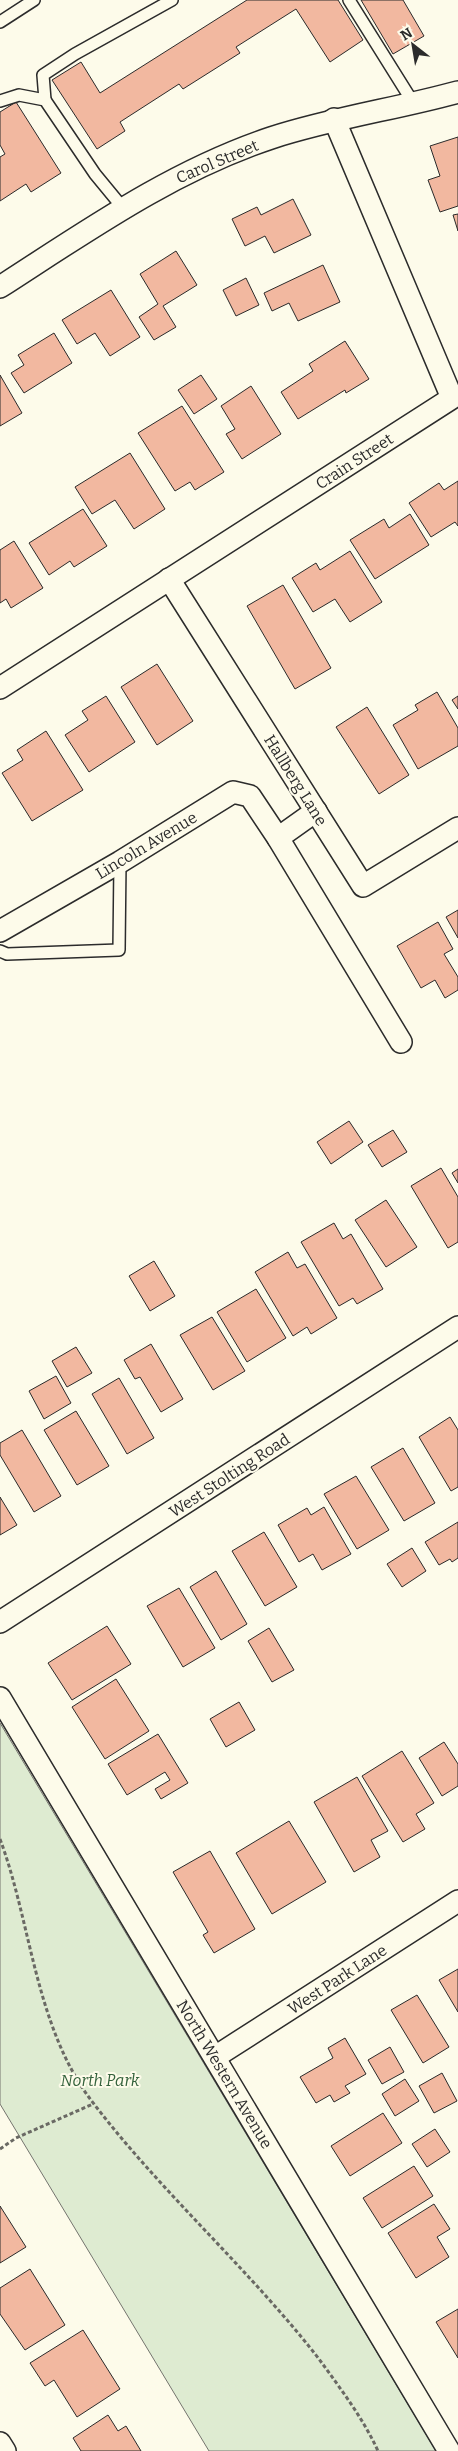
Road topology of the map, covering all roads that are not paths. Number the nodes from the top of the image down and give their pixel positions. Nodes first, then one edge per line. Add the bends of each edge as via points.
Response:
1 (34, 0) edge
2 (172, 0) edge
3 (349, 0) edge
4 (0, 22) edge
5 (458, 92) edge
6 (45, 100) junction
7 (0, 101) edge
8 (414, 104) junction
9 (334, 119) junction
10 (122, 208) junction
11 (0, 287) edge
12 (169, 579) junction
13 (0, 688) edge
14 (316, 811) junction
15 (458, 828) edge
16 (278, 838) junction
17 (120, 862) junction
18 (0, 931) edge
19 (0, 951) edge
20 (401, 1042) dead end
21 (458, 1327) edge
22 (0, 1622) edge
23 (0, 1698) edge
24 (458, 1901) edge
25 (215, 2057) junction
26 (0, 2443) edge
27 (5, 2451) edge
28 (449, 2451) edge

1 - 4 lane
2 - 6 lane via 43,75
3 - 8 lane
5 - 8 street, Carol Street
6 - 7 lane via 19,95
6 - 10 lane
8 - 9 street, Carol Street
9 - 10 street, Carol Street via 218,158
9 - 12 street, Crain Street via 452,398
10 - 11 street, Carol Street
12 - 13 street, Crain Street
12 - 14 street, Hallberg Lane
14 - 15 street, Hallberg Lane via 363,886
14 - 16 street
16 - 17 street, Lincoln Avenue via 250,796 233,792
16 - 20 street, Lincoln Avenue
17 - 18 street, Lincoln Avenue
17 - 19 lane via 119,950 7,954
21 - 22 street, West Stolting Road
23 - 25 street, North Western Avenue
24 - 25 street, West Park Lane
25 - 28 street, North Western Avenue
26 - 27 street

